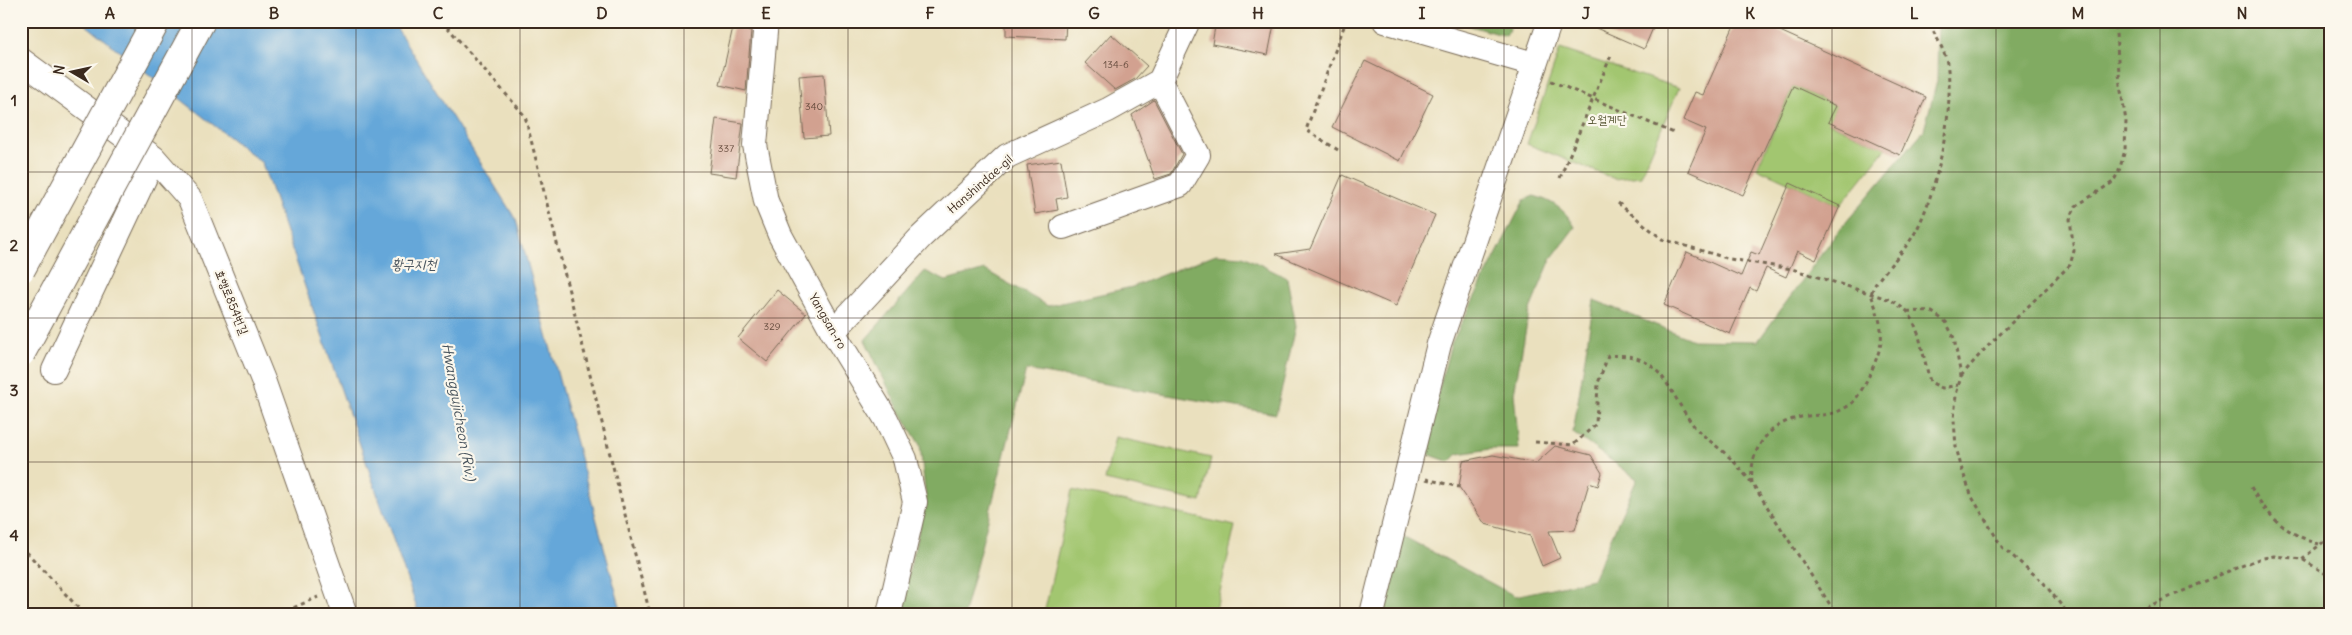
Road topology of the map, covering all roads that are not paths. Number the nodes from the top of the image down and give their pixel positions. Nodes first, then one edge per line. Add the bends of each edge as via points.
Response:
1 (156, 21) edge
2 (201, 21) edge
3 (766, 21) edge
4 (1188, 21) edge
5 (1385, 21) edge
6 (1550, 21) edge
7 (1438, 29) edge
8 (21, 60) edge
9 (1533, 69) junction
10 (1160, 81) junction
11 (154, 158) junction
12 (1063, 227) dead end
13 (21, 269) edge
14 (833, 332) junction
15 (21, 353) edge
16 (54, 370) dead end
17 (345, 614) edge
18 (889, 614) edge
19 (1372, 614) edge

1 - 13 main road, bridge
2 - 15 main road, bridge
3 - 14 street, Yangsan-ro via 755,145 766,200 780,235
4 - 10 street
5 - 7 street
6 - 9 street
7 - 9 street
8 - 11 street, 효행로854번길
9 - 19 street via 1439,344
10 - 12 street via 1198,155 1180,185
10 - 14 street, Hanshindae-gil via 1108,110 1007,156 921,237
11 - 16 street
11 - 17 street, 효행로854번길 via 190,199 263,380
14 - 18 street, Yangsan-ro via 886,419 904,459 915,502

